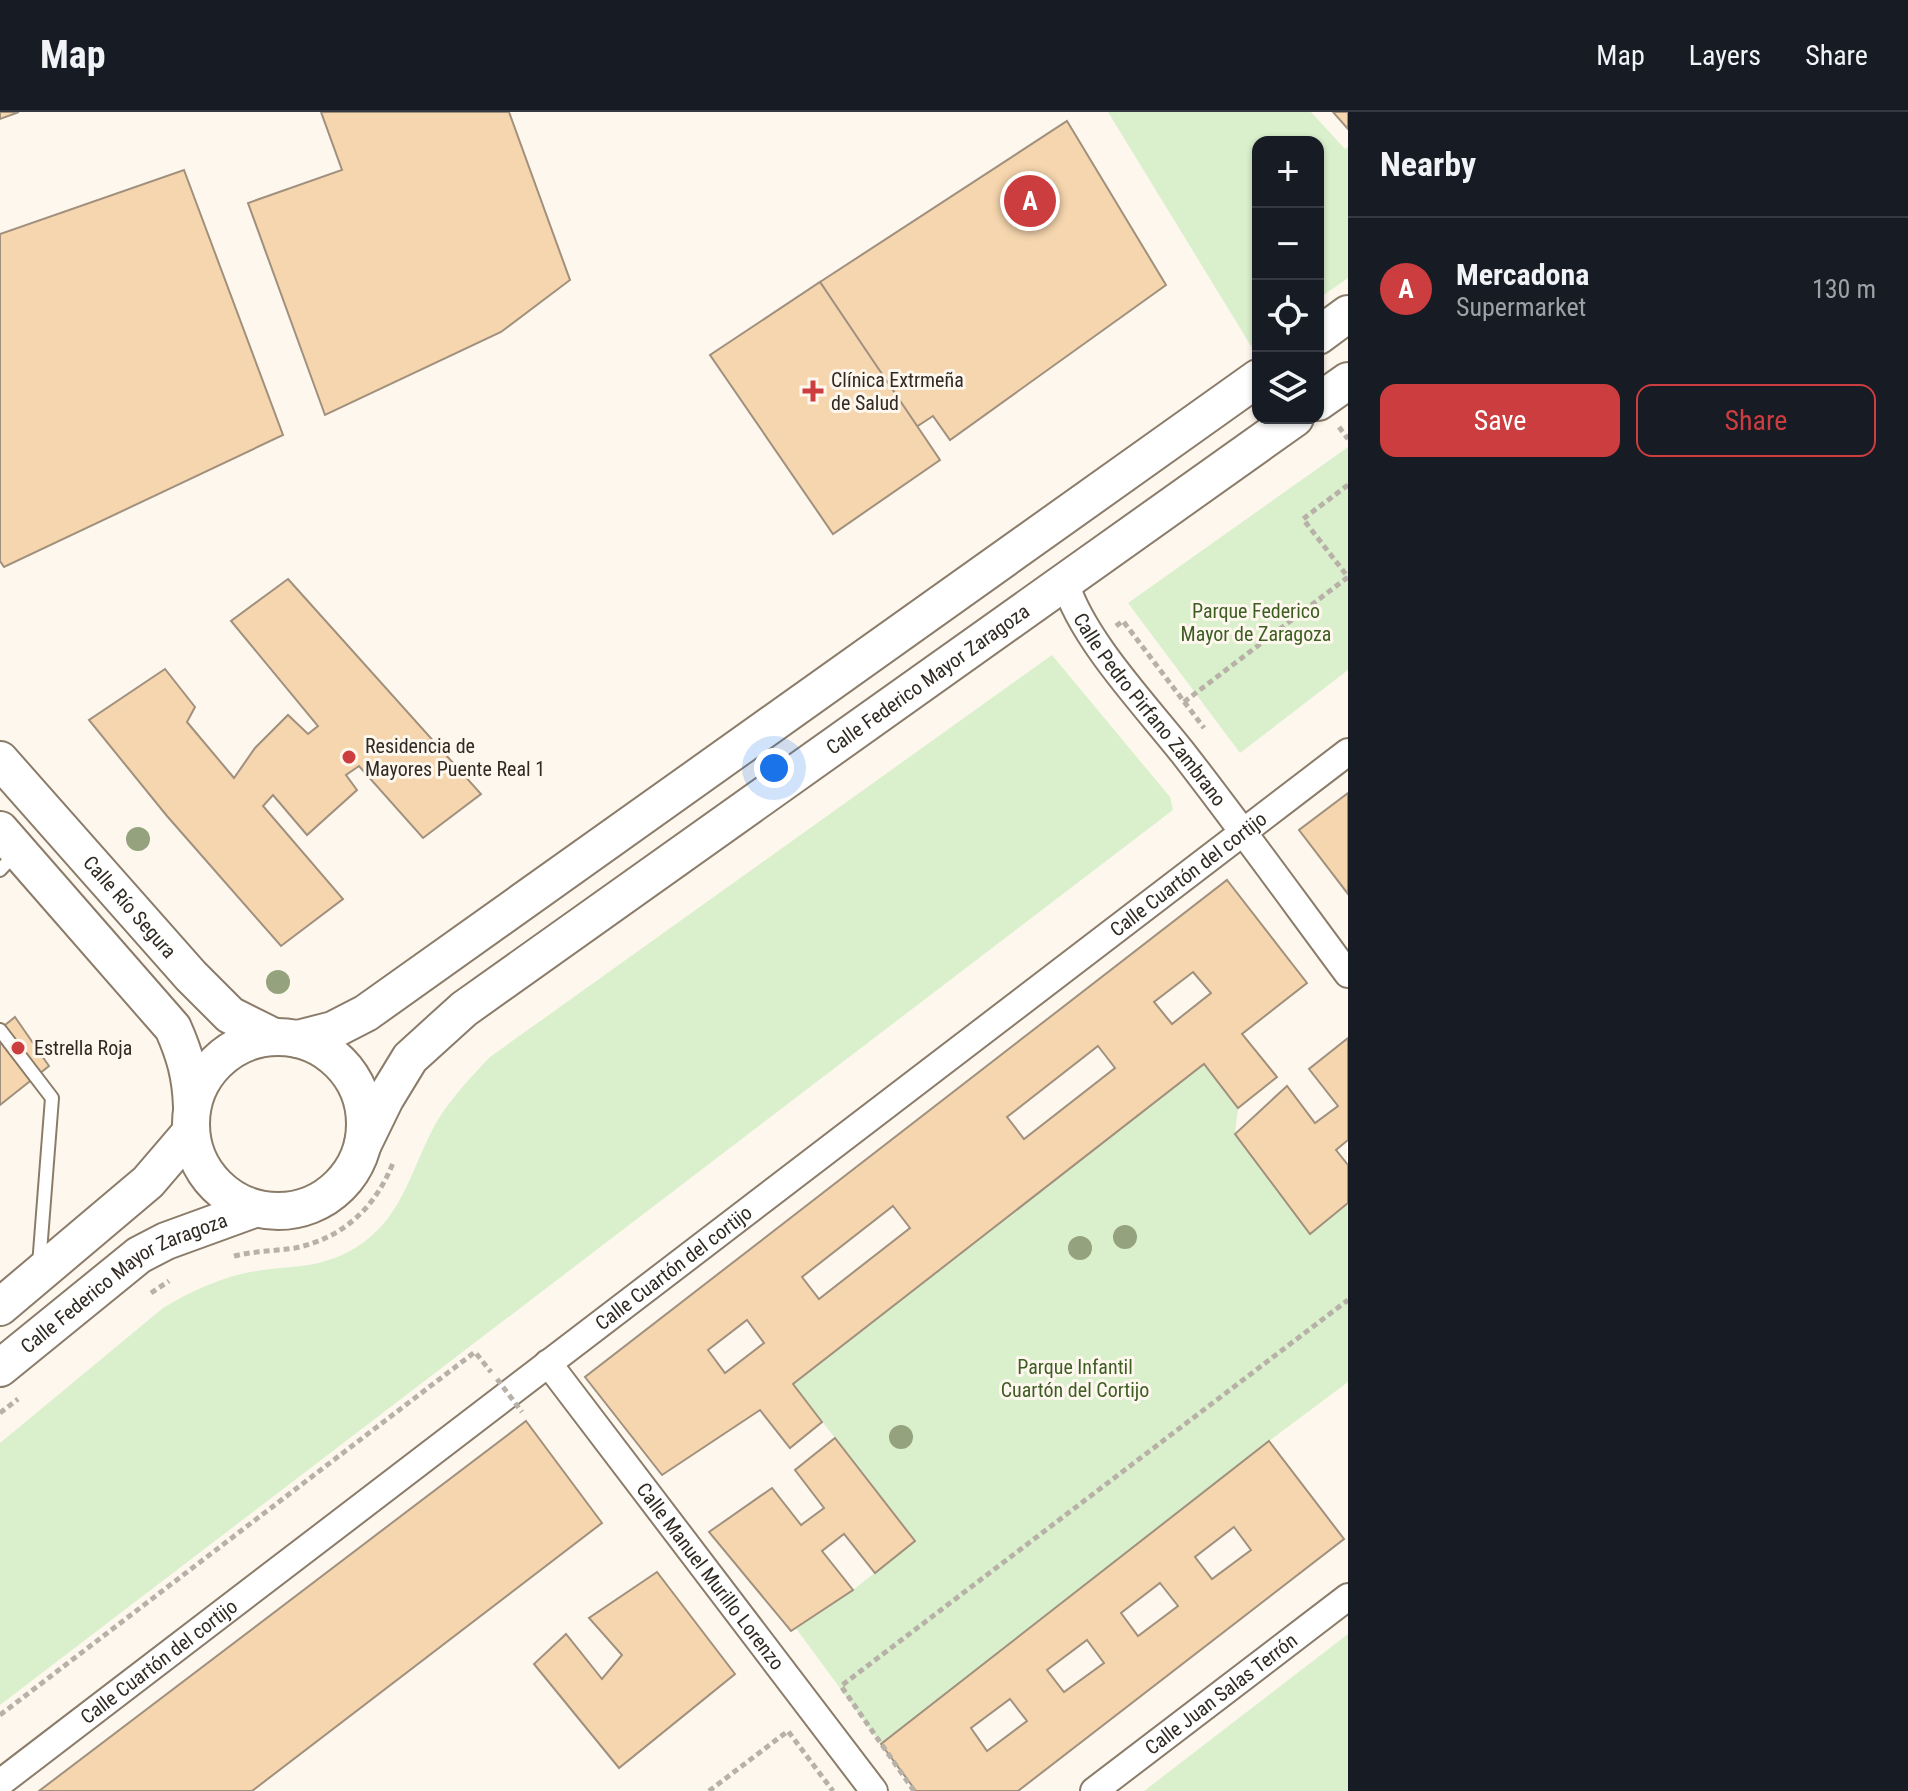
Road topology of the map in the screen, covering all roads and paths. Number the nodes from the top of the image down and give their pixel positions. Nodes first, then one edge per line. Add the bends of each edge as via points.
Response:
1 (1348, 314) edge
2 (1324, 332) edge
3 (1348, 381) edge
4 (1252, 382) edge
5 (1324, 398) edge
6 (1287, 424) edge
7 (1348, 485) edge
8 (1348, 577) edge
9 (1065, 582) junction
10 (1123, 621) dead end
11 (1184, 702) junction
12 (1209, 734) dead end
13 (1348, 752) edge
14 (0, 760) edge
15 (1244, 832) junction
16 (6, 850) edge
17 (1348, 974) edge
18 (0, 1030) edge
19 (285, 1038) junction
20 (191, 1120) junction
21 (379, 1151) junction
22 (254, 1209) junction
23 (223, 1259) dead end
24 (38, 1274) junction
25 (170, 1280) dead end
26 (147, 1295) dead end
27 (1348, 1300) edge
28 (0, 1307) edge
29 (548, 1363) junction
30 (12, 1381) edge
31 (522, 1412) dead end
32 (0, 1413) edge
33 (1348, 1597) edge
34 (0, 1715) edge
35 (0, 1783) edge
36 (709, 1791) edge
37 (833, 1791) edge
38 (874, 1791) edge
39 (914, 1791) edge
40 (1094, 1791) edge

1 - 2 main road
3 - 5 main road
4 - 19 main road via 379,1004 333,1030
6 - 9 main road, Calle Federico Mayor Zaragoza
7 - 8 path via 1303,519
8 - 11 path
9 - 15 street, Calle Pedro Pirfano Zambrano via 1091,634
9 - 21 main road, Calle Federico Mayor Zaragoza via 464,1009 410,1058 385,1099
10 - 11 path
11 - 12 path
13 - 15 street, Calle Cuartón del cortijo
14 - 19 main road, Calle Río Segura via 230,1015
15 - 17 street, Calle Pedro Pirfano Zambrano
15 - 29 street, Calle Cuartón del cortijo
16 - 20 main road via 173,1028 189,1068
18 - 24 lane via 52,1098
19 - 20 main road via 245,1043 220,1058 202,1080
19 - 21 main road via 323,1049 344,1067 358,1090
20 - 22 main road via 197,1158 211,1181
20 - 24 main road via 148,1182
21 - 22 main road via 310,1206 283,1212
21 - 23 path via 384,1186 346,1227 321,1241
22 - 30 main road, Calle Federico Mayor Zaragoza via 139,1255
24 - 28 main road
25 - 26 path
27 - 39 path via 841,1686
29 - 35 street, Calle Cuartón del cortijo
29 - 38 street, Calle Manuel Murillo Lorenzo
30 - 32 path
31 - 34 path, bridge via 475,1352
33 - 40 street, Calle Juan Salas Terrón
36 - 37 path via 788,1731

